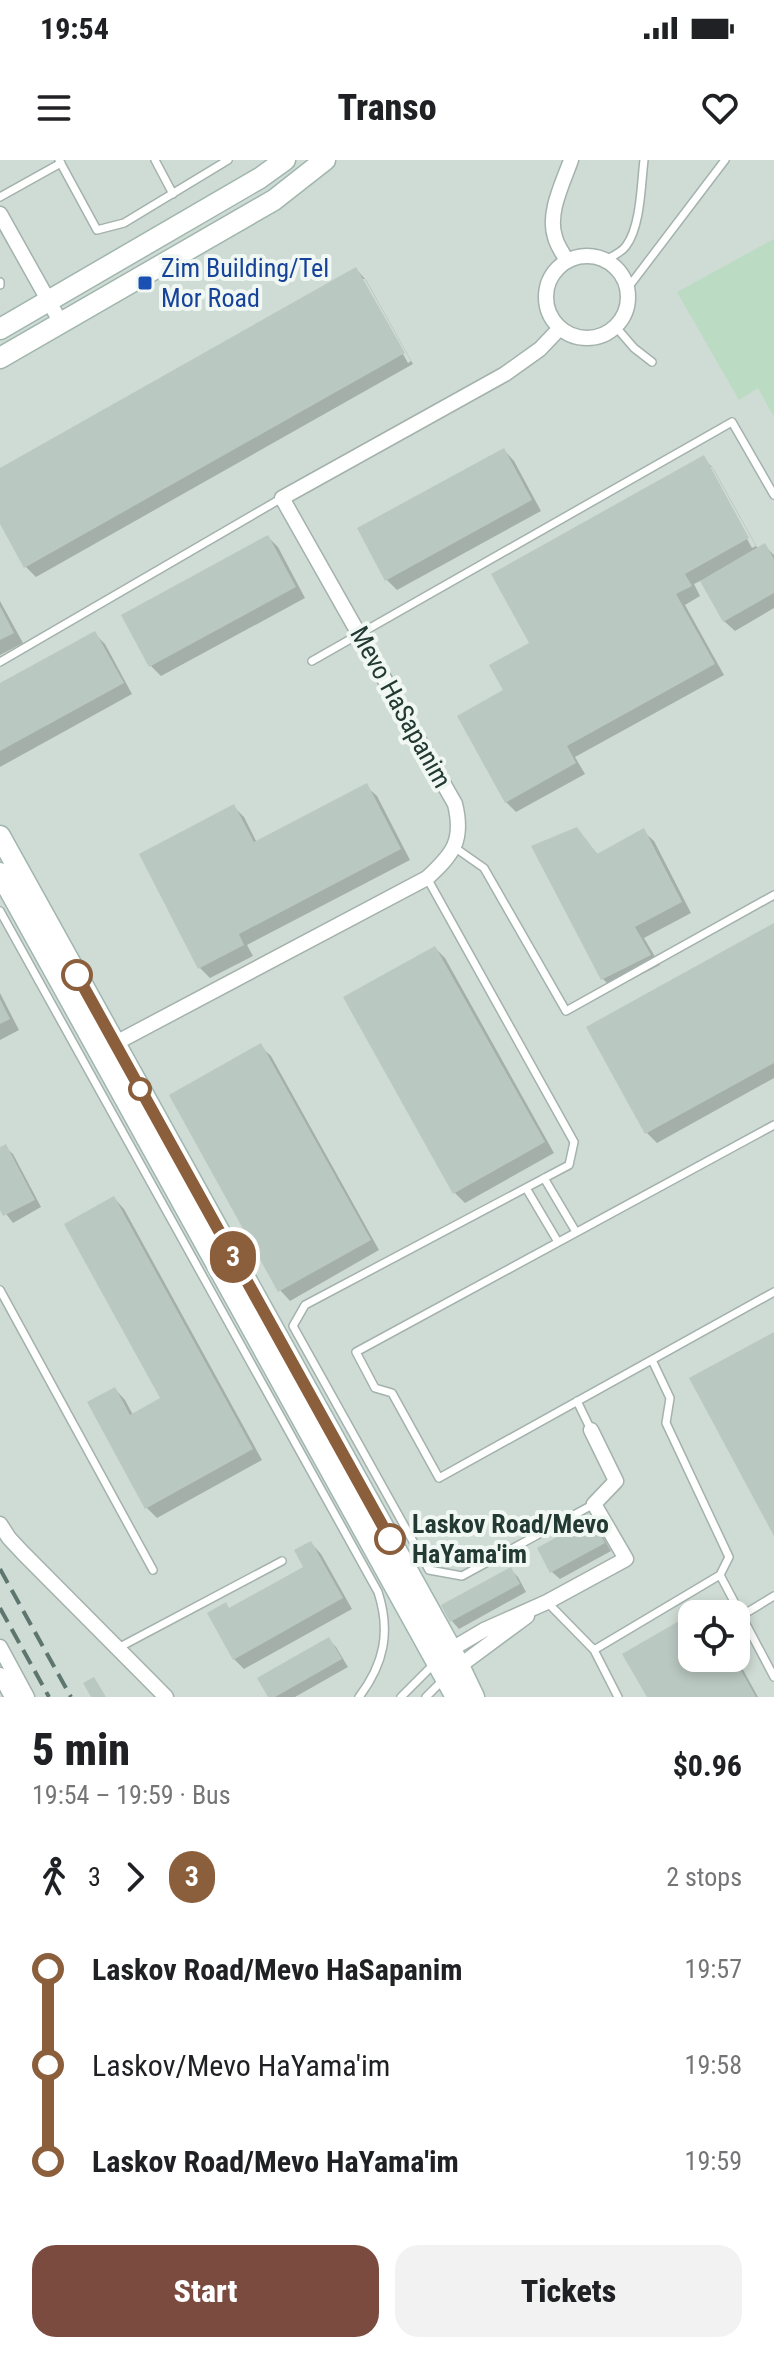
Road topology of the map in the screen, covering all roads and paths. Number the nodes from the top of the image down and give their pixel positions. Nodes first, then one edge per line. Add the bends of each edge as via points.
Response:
1 (155, 160) edge
2 (228, 160) edge
3 (285, 160) edge
4 (325, 160) edge
5 (571, 160) edge
6 (644, 160) edge
7 (725, 160) edge
8 (60, 162) edge
9 (173, 194) junction
10 (0, 197) edge
11 (0, 214) edge
12 (605, 260) junction
13 (567, 261) junction
14 (627, 289) junction
15 (49, 302) junction
16 (61, 323) junction
17 (615, 326) junction
18 (560, 328) junction
19 (0, 329) edge
20 (0, 358) edge
21 (652, 362) dead end
22 (774, 495) edge
23 (282, 498) junction
24 (360, 635) junction
25 (312, 661) dead end
26 (0, 662) edge
27 (0, 836) edge
28 (454, 847) junction
29 (0, 873) edge
30 (427, 878) junction
31 (774, 895) edge
32 (0, 911) edge
33 (107, 1047) junction
34 (774, 1125) edge
35 (544, 1178) junction
36 (526, 1188) junction
37 (576, 1232) junction
38 (558, 1242) junction
39 (0, 1290) edge
40 (774, 1292) edge
41 (652, 1360) junction
42 (577, 1401) junction
43 (591, 1430) joint
44 (594, 1504) junction
45 (0, 1524) edge
46 (282, 1561) dead end
47 (153, 1570) dead end
48 (720, 1575) junction
49 (774, 1596) edge
50 (733, 1600) edge
51 (547, 1602) junction
52 (750, 1611) edge
53 (750, 1633) edge
54 (0, 1647) edge
55 (118, 1648) junction
56 (594, 1650) junction
57 (448, 1664) junction
58 (143, 1673) junction
59 (774, 1677) edge
60 (7, 1685) edge
61 (27, 1697) edge
62 (155, 1697) edge
63 (166, 1697) edge
64 (359, 1697) edge
65 (399, 1697) edge
66 (426, 1697) edge
67 (456, 1697) edge
68 (474, 1697) edge
69 (618, 1697) edge

1 - 9 lane
2 - 9 lane
3 - 15 street
4 - 16 street via 274,200
5 - 13 street via 552,228
6 - 12 lane via 631,238
7 - 14 lane
8 - 9 lane via 97,230 124,223
8 - 10 lane
11 - 15 street
12 - 13 street via 593,256
12 - 14 street via 616,267
13 - 18 street via 546,293
14 - 17 street via 626,309
15 - 16 street
15 - 19 street
16 - 20 street
17 - 18 street via 594,337
17 - 21 lane
18 - 23 street via 505,374
22 - 24 lane via 732,422
23 - 24 street, Mevo HaSapanim
23 - 26 lane
24 - 25 lane
24 - 28 street, Mevo HaSapanim via 455,804 459,834
27 - 33 street
28 - 30 street
28 - 31 lane via 484,868 566,1011
29 - 33 street
30 - 33 street
30 - 35 lane via 574,1142 569,1165
32 - 64 lane via 378,1592 385,1634 380,1661
33 - 57 street
34 - 37 lane
35 - 36 lane
35 - 37 lane
36 - 38 lane
36 - 44 lane via 305,1305 293,1326 429,1570 462,1576
37 - 38 lane
38 - 42 lane via 356,1352 375,1388 392,1393 439,1478
39 - 47 lane
40 - 41 lane
41 - 42 lane
41 - 48 lane via 670,1398 666,1423 729,1557
42 - 43 lane
43 - 44 street via 616,1481
44 - 51 street via 626,1559
45 - 55 street
46 - 55 lane
48 - 50 lane
48 - 56 lane
49 - 52 lane
51 - 56 lane
51 - 57 street
53 - 59 lane
54 - 60 street
55 - 58 street
56 - 69 lane
57 - 65 lane
57 - 66 lane
57 - 67 street
57 - 68 street
58 - 62 street
58 - 63 street
60 - 61 street

